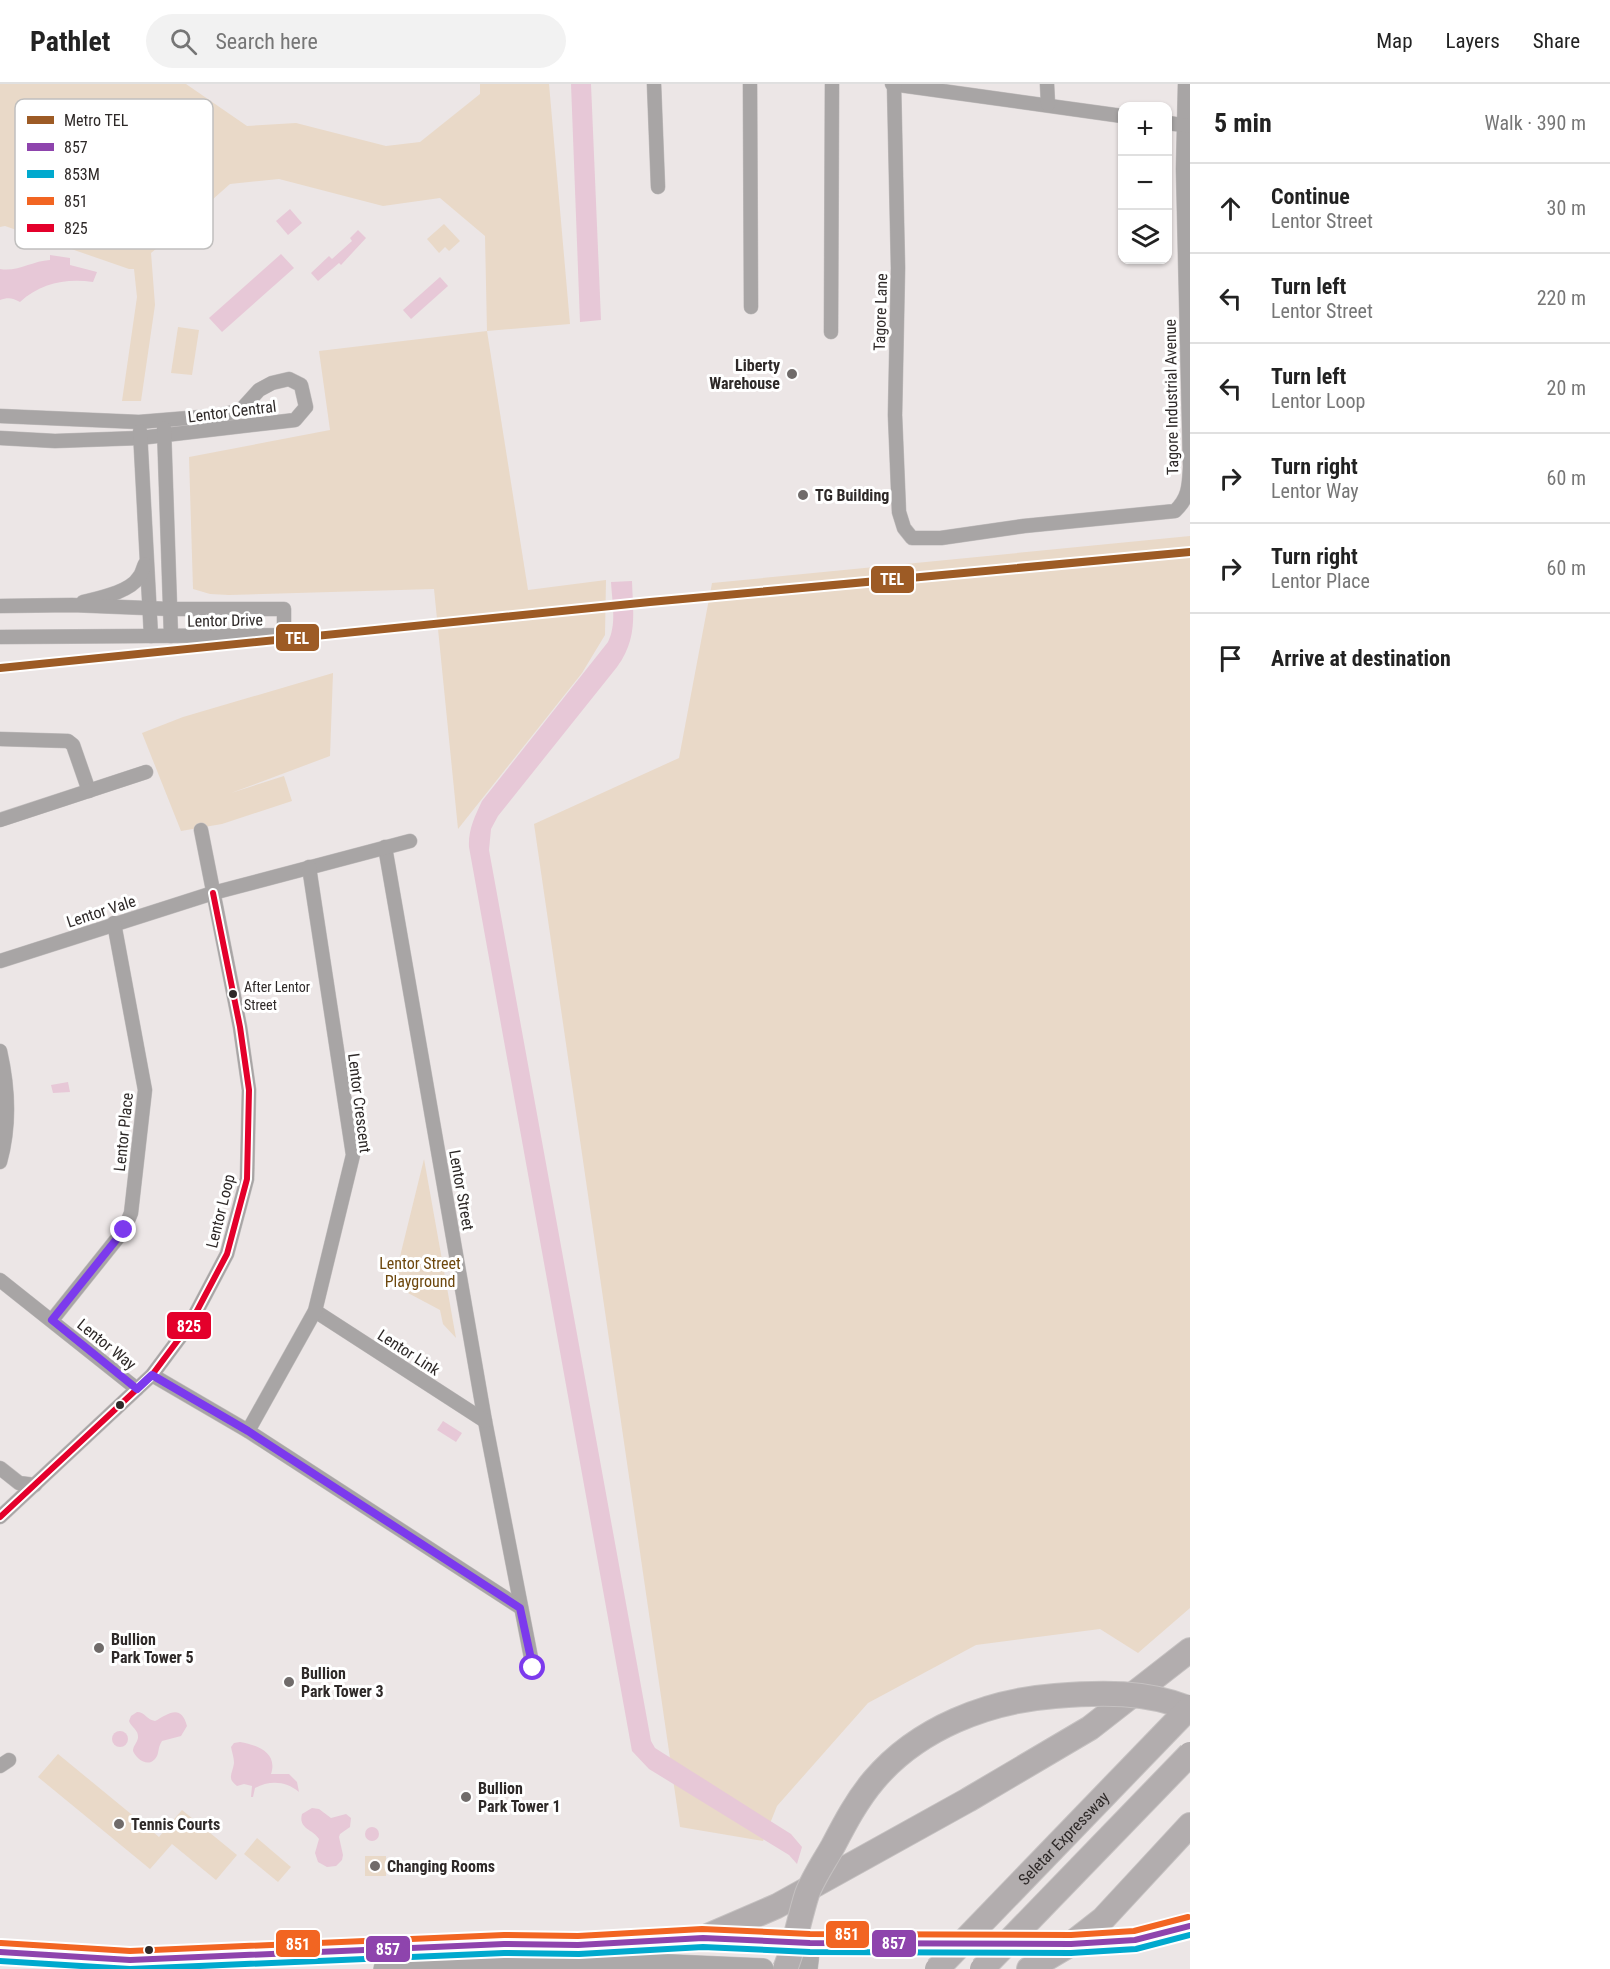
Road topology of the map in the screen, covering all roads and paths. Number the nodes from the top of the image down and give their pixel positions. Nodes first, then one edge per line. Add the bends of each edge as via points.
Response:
1 (654, 84) edge
2 (750, 84) edge
3 (832, 84) edge
4 (893, 84) edge
5 (1047, 84) edge
6 (1185, 84) edge
7 (1048, 104) junction
8 (1118, 115) edge
9 (1172, 124) edge
10 (1187, 126) edge
11 (658, 187) dead end
12 (751, 307) dead end
13 (831, 332) dead end
14 (0, 416) edge
15 (164, 420) junction
16 (139, 422) junction
17 (164, 435) junction
18 (0, 438) edge
19 (140, 438) junction
20 (912, 538) joint
21 (146, 560) junction
22 (72, 605) junction
23 (0, 606) edge
24 (149, 609) junction
25 (170, 609) junction
26 (151, 636) junction
27 (171, 636) junction
28 (0, 637) edge
29 (0, 739) edge
30 (146, 772) dead end
31 (89, 791) junction
32 (0, 820) edge
33 (201, 830) dead end
34 (410, 841) dead end
35 (385, 848) junction
36 (309, 867) junction
37 (213, 893) junction
38 (114, 923) junction
39 (0, 961) edge
40 (0, 1051) edge
41 (0, 1162) edge
42 (0, 1280) edge
43 (315, 1311) junction
44 (52, 1320) junction
45 (152, 1375) junction
46 (137, 1389) junction
47 (485, 1421) junction
48 (248, 1431) junction
49 (0, 1468) edge
50 (20, 1490) junction
51 (0, 1517) edge
52 (520, 1608) junction
53 (1190, 1650) edge
54 (533, 1668) dead end
55 (1190, 1708) edge
56 (1190, 1754) edge
57 (1190, 1825) edge
58 (1190, 1926) edge
59 (703, 1938) junction
60 (810, 1943) junction
61 (1071, 1944) junction
62 (0, 1952) edge
63 (384, 1969) edge
64 (763, 1969) edge
65 (786, 1969) edge
66 (807, 1969) edge
67 (937, 1969) edge
68 (982, 1969) edge
69 (1029, 1969) edge

1 - 11 street
2 - 12 street
3 - 13 street
4 - 7 street, Tagore Lane
4 - 20 street, Tagore Lane via 899,512
5 - 7 street
6 - 10 street, Tagore Industrial Avenue
7 - 8 street, Tagore Lane
9 - 10 street
10 - 20 street, Tagore Industrial Avenue via 1184,239 1190,467 1189,489 1183,504 1175,511
14 - 16 street, Lentor Central
15 - 16 street, Lentor Central
15 - 17 street, Lentor Central
15 - 17 street, Lentor Central via 240,411 259,390 289,379 301,385 306,407 295,420
16 - 19 street
17 - 19 street, Lentor Central
17 - 25 street, Lentor Central
18 - 19 street, Lentor Central
19 - 21 street
21 - 22 street via 139,579 128,586
21 - 24 street
22 - 23 street, Lentor Drive
22 - 24 street, Lentor Drive
24 - 25 street, Lentor Drive
24 - 26 street
25 - 27 street, Lentor Central
25 - 27 street, Lentor Drive via 284,609 284,635
26 - 27 street, Lentor Drive
26 - 28 street, Lentor Drive
29 - 31 street via 68,741 73,745
30 - 31 street
31 - 32 street
33 - 37 street, Lentor Loop
34 - 35 street
35 - 36 street
35 - 47 street, Lentor Street
36 - 37 street
36 - 43 street, Lentor Crescent via 353,1155
37 - 38 street, Lentor Vale
37 - 45 street, Lentor Loop via 249,1090 247,1179 223,1262 190,1324
38 - 39 street, Lentor Vale
38 - 44 street, Lentor Place via 145,1090 131,1213 124,1230
40 - 41 street via 7,1102
42 - 44 street, Lentor Way
43 - 47 street, Lentor Link
43 - 48 street, Lentor Crescent
44 - 46 street, Lentor Way
45 - 46 street, Lentor Loop
45 - 48 street
46 - 50 street, Lentor Loop via 35,1485
47 - 52 street, Lentor Street
48 - 52 street
49 - 50 street
50 - 51 street, Lentor Loop
52 - 54 street, Lentor Street
53 - 59 highway via 1090,1728 777,1906
55 - 65 highway, bridge via 1139,1695 1034,1697 967,1715 937,1730 895,1759 858,1803 808,1892
55 - 67 highway, Seletar Expressway, bridge
56 - 68 highway, Seletar Expressway, bridge
57 - 61 highway via 1103,1919
58 - 61 main road via 1135,1940
59 - 60 main road
59 - 62 main road via 130,1960
60 - 61 main road
60 - 66 main road
61 - 69 highway
63 - 64 main road via 493,1962

